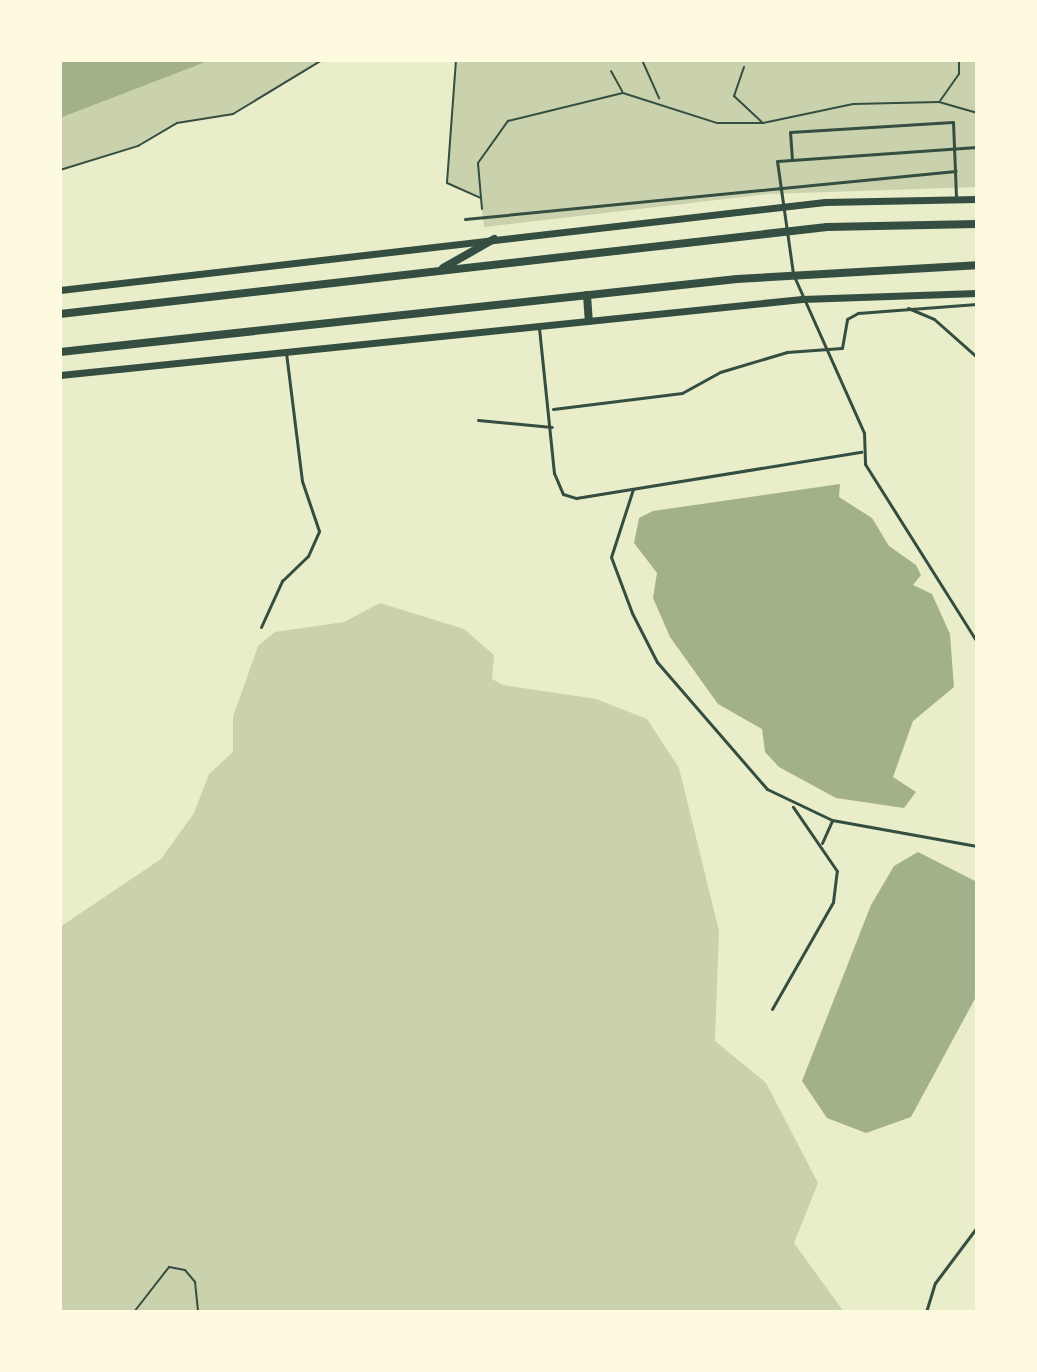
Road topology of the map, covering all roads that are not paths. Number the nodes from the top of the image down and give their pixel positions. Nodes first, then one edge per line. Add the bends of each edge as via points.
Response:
1 (956, 145) junction
2 (977, 147) edge
3 (792, 160) junction
4 (956, 171) junction
5 (779, 184) junction
6 (956, 198) junction
7 (977, 199) edge
8 (780, 207) junction
9 (465, 219) dead end
10 (977, 224) edge
11 (784, 232) junction
12 (494, 239) junction
13 (977, 265) edge
14 (437, 271) junction
15 (793, 274) junction
16 (60, 290) edge
17 (977, 293) edge
18 (587, 295) junction
19 (802, 299) junction
20 (977, 304) edge
21 (905, 307) junction
22 (60, 314) edge
23 (589, 321) junction
24 (539, 327) junction
25 (286, 349) junction
26 (823, 351) junction
27 (60, 352) edge
28 (977, 357) edge
29 (60, 375) edge
30 (552, 409) junction
31 (478, 420) dead end
32 (552, 427) junction
33 (861, 452) junction
34 (633, 489) junction
35 (261, 627) dead end
36 (977, 642) edge
37 (793, 807) junction
38 (832, 820) junction
39 (822, 843) junction
40 (977, 846) edge
41 (772, 1009) dead end
42 (977, 1227) edge
43 (926, 1312) edge

1 - 2 lane
1 - 3 lane
1 - 3 lane via 953,122 790,132
1 - 4 lane
3 - 5 lane via 777,161
4 - 5 lane
4 - 6 lane
5 - 8 lane
5 - 9 lane
6 - 7 street
6 - 8 street
8 - 11 lane
8 - 12 street
10 - 11 main road
11 - 14 main road
11 - 15 lane
12 - 14 main road
12 - 16 street
13 - 15 main road
14 - 22 main road
15 - 18 main road
15 - 19 lane
17 - 19 street
18 - 23 main road
18 - 27 main road
19 - 23 street
19 - 26 lane
20 - 21 lane
21 - 26 lane via 847,319 842,348
21 - 28 lane via 934,319
23 - 24 street
24 - 25 street
24 - 30 lane
25 - 29 street
25 - 35 lane via 302,481 319,531 308,556 282,581
26 - 30 lane via 787,352 720,372 682,393
26 - 33 lane via 864,433
30 - 32 lane
31 - 32 lane
32 - 34 lane via 554,473 563,494
33 - 34 lane
33 - 36 lane
34 - 37 lane via 611,557 645,641 767,789
37 - 38 lane
37 - 39 lane
38 - 39 lane
38 - 40 lane
39 - 41 lane via 837,871 833,902
42 - 43 lane via 935,1283

